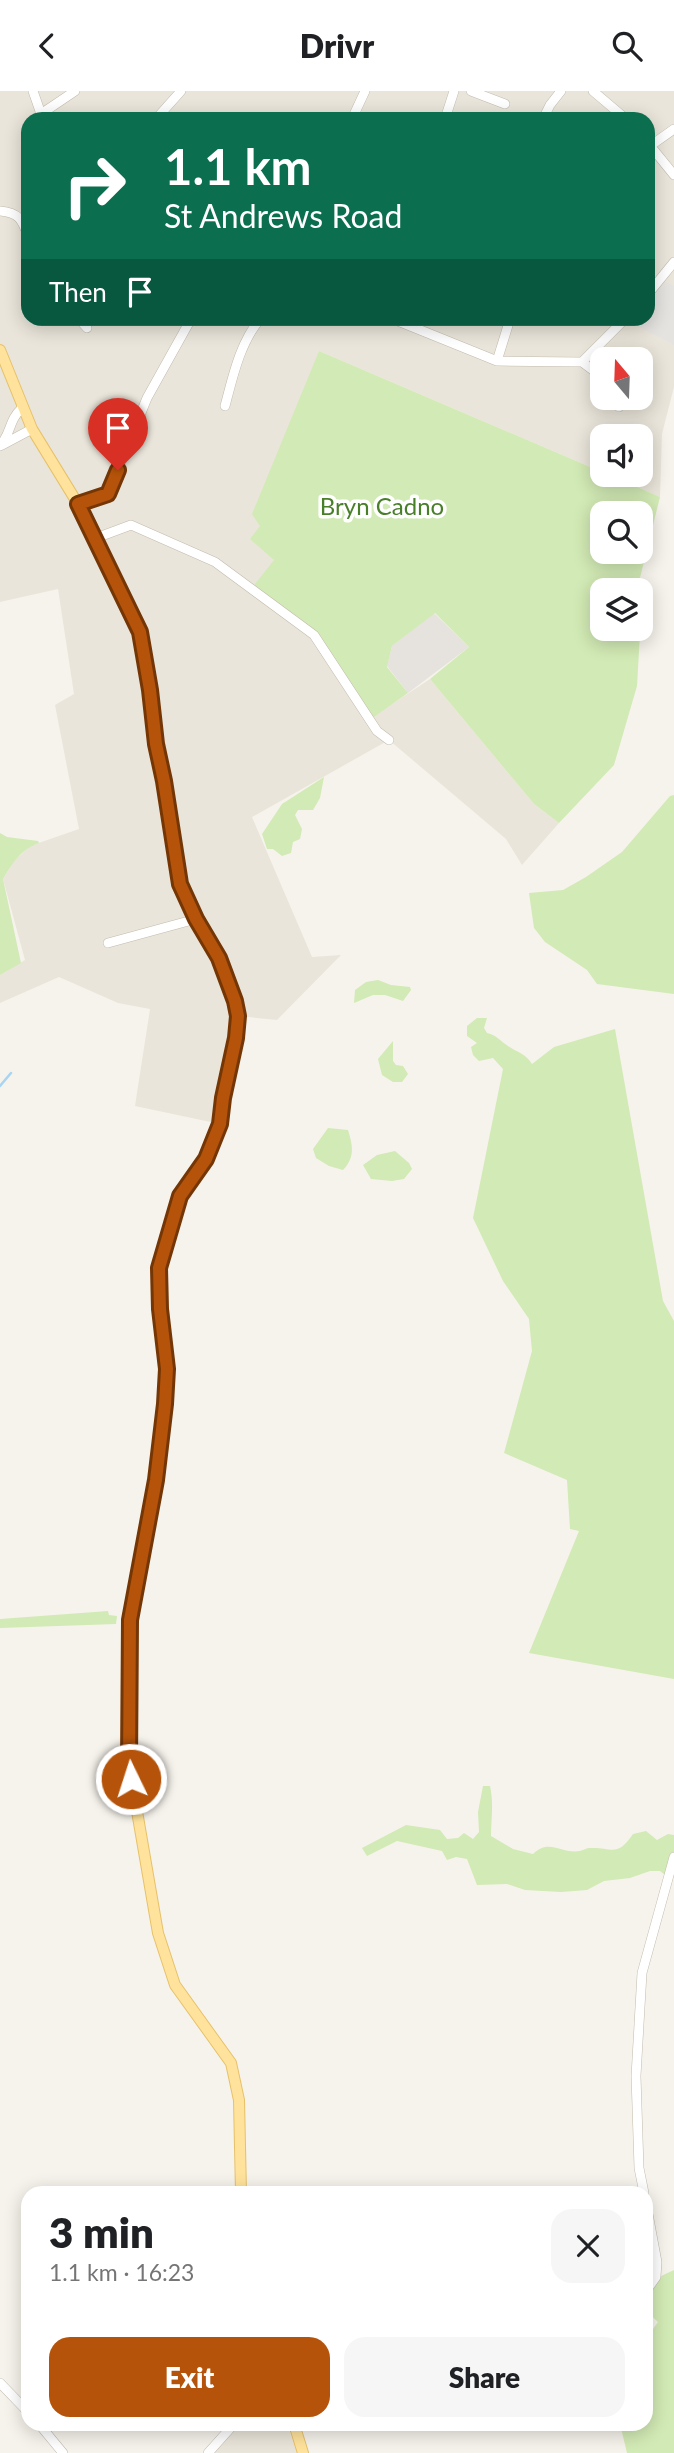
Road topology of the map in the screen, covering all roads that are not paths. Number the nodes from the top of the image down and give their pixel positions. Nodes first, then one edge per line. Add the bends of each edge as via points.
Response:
1 (33, 91) edge
2 (75, 91) edge
3 (181, 91) edge
4 (365, 91) edge
5 (454, 91) edge
6 (471, 91) edge
7 (561, 91) edge
8 (593, 91) edge
9 (505, 104) dead end
10 (41, 112) edge
11 (48, 112) edge
12 (162, 112) edge
13 (355, 112) edge
14 (447, 112) edge
15 (547, 112) edge
16 (618, 112) edge
17 (674, 129) edge
18 (655, 141) edge
19 (655, 152) edge
20 (674, 175) edge
21 (0, 211) edge
22 (21, 219) edge
23 (674, 262) edge
24 (655, 285) edge
25 (187, 326) edge
26 (254, 326) edge
27 (413, 326) edge
28 (508, 326) edge
29 (618, 326) edge
30 (0, 351) edge
31 (497, 361) junction
32 (582, 362) junction
33 (590, 368) edge
34 (225, 407) dead end
35 (23, 408) junction
36 (32, 429) junction
37 (0, 446) edge
38 (78, 504) junction
39 (96, 538) junction
40 (389, 740) dead end
41 (196, 919) junction
42 (108, 943) dead end
43 (674, 1857) edge
44 (242, 2186) edge
45 (643, 2186) edge
46 (653, 2241) edge
47 (653, 2281) edge
48 (0, 2382) edge
49 (21, 2404) edge
50 (46, 2431) edge
51 (228, 2431) edge
52 (297, 2431) edge
53 (63, 2453) edge
54 (208, 2453) edge
55 (303, 2453) edge

1 - 10 street
2 - 11 street
3 - 12 street
4 - 13 street
5 - 14 street
6 - 9 street
7 - 15 street
8 - 16 street
17 - 18 street
19 - 20 street
21 - 22 street via 12,212
23 - 24 street
25 - 38 street via 146,398 108,494
26 - 34 street via 235,368
27 - 31 street
28 - 31 street
29 - 32 street
30 - 35 main road
31 - 32 street
32 - 33 street
35 - 36 main road
35 - 37 street via 11,420
36 - 37 street
36 - 38 main road
38 - 39 main road
39 - 40 street via 131,525 215,562 314,635 377,731
39 - 41 main road via 140,632 180,884
41 - 42 street
41 - 44 main road via 219,958 238,1016 215,1140 180,1196 159,1268 167,1369 165,1404 130,1620 129,1765 158,1933 175,1985 231,2063 239,2100
43 - 45 street via 642,1973 636,2076
46 - 47 street via 657,2262
48 - 49 street
50 - 53 street
51 - 54 street
52 - 55 main road

